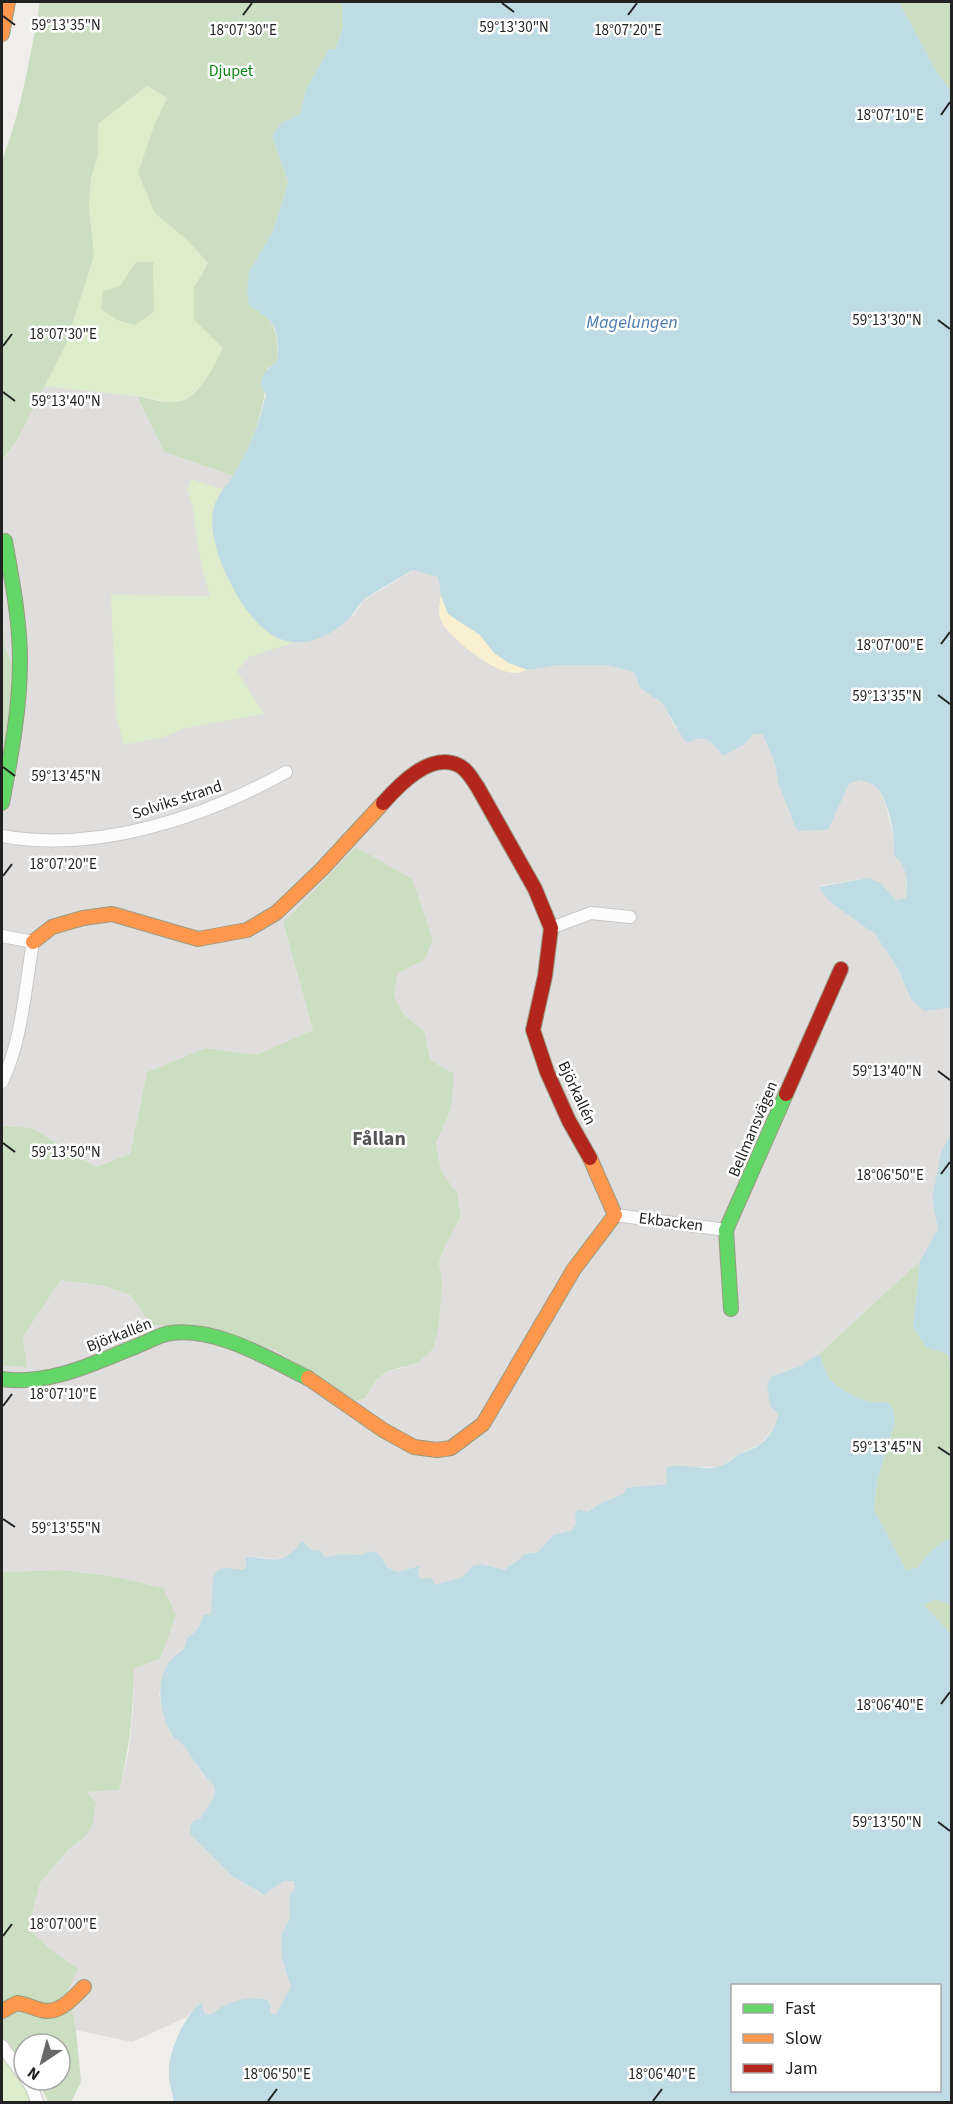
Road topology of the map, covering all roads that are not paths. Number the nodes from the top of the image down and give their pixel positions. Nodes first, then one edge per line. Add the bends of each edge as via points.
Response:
1 (8, 2) edge
2 (2, 34) edge
3 (5, 541) dead end
4 (286, 772) dead end
5 (2, 803) edge
6 (2, 836) edge
7 (630, 917) dead end
8 (551, 928) junction
9 (2, 936) edge
10 (33, 942) junction
11 (841, 969) dead end
12 (2, 1082) edge
13 (615, 1215) junction
14 (726, 1230) junction
15 (731, 1309) dead end
16 (2, 1379) edge
17 (84, 1987) dead end
18 (2, 2011) edge
19 (2, 2046) edge
20 (12, 2060) edge

1 - 2 main road
3 - 5 main road via 20,658 17,713
4 - 6 street, Solviks strand via 248,794 148,829 77,840
7 - 8 street via 591,913
8 - 10 main road via 535,890 477,786 458,765 446,763 414,773 276,914 247,930 198,939 112,914 51,927
8 - 13 main road, Björkallén via 533,1030 547,1072
9 - 10 street
10 - 12 street via 16,1043
11 - 14 main road, Bellmansvägen
13 - 14 street, Ekbacken
13 - 16 main road, Björkallén via 574,1269 483,1424 451,1448 414,1447 309,1378 217,1337 170,1333 51,1377 22,1382
14 - 15 main road, Bellmansvägen
17 - 18 main road via 54,2011 44,2012 18,2003
19 - 20 street

